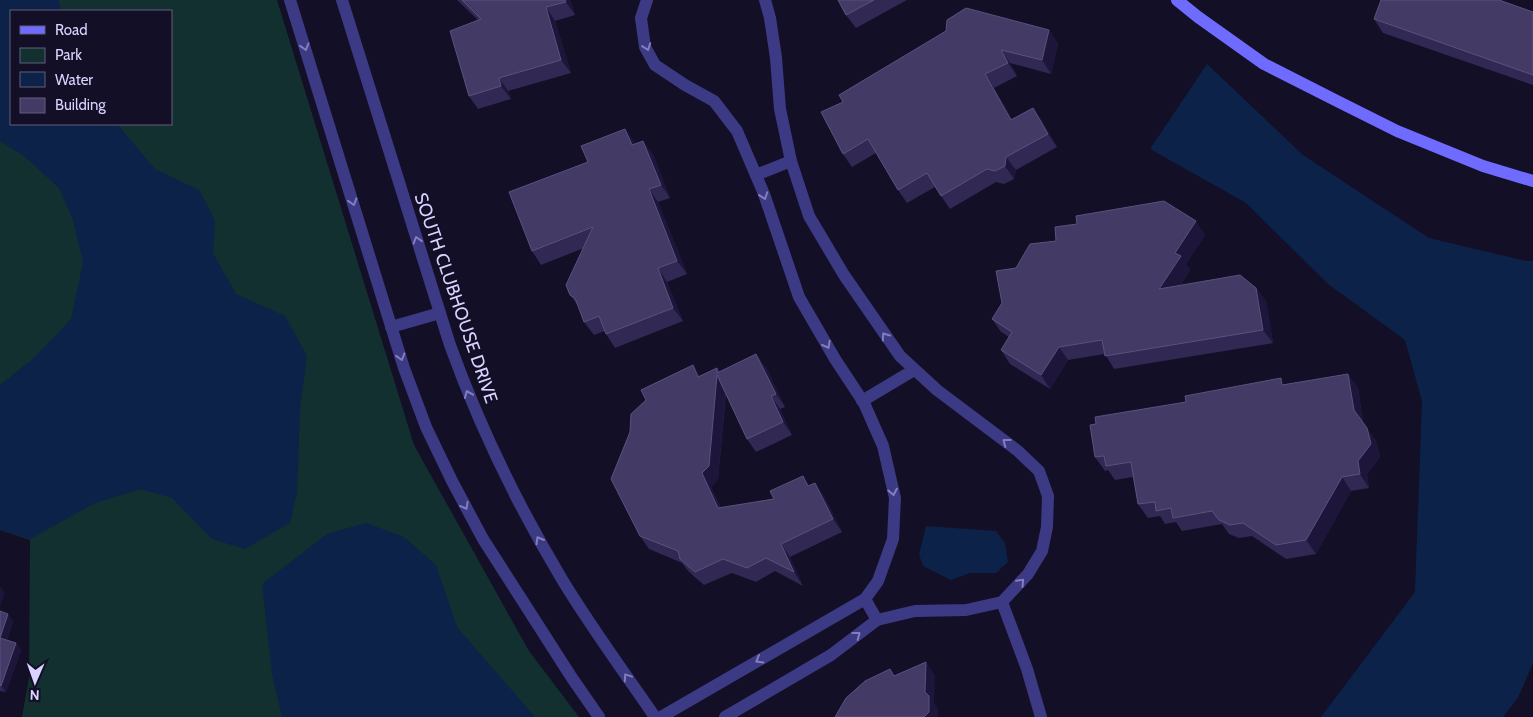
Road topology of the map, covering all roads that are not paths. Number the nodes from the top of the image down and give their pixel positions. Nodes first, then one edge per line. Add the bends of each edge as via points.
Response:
1 (290, 0) edge
2 (342, 0) edge
3 (647, 0) edge
4 (765, 0) edge
5 (1177, 0) edge
6 (791, 161) junction
7 (756, 175) junction
8 (1533, 181) edge
9 (440, 313) junction
10 (392, 327) junction
11 (914, 370) junction
12 (862, 401) junction
13 (865, 599) junction
14 (1002, 602) junction
15 (877, 620) junction
16 (599, 717) edge
17 (654, 717) edge
18 (661, 717) edge
19 (725, 717) edge
20 (1041, 717) edge

1 -> 10 street
9 -> 2 street, SOUTH CLUBHOUSE DRIVE
3 -> 7 street via 641,18 645,47 655,65 714,101 737,131
4 - 6 street via 776,58 780,109
5 - 8 street via 1264,64 1397,131 1483,166
6 - 7 street
11 -> 6 street via 900,356 844,275 809,216
7 -> 12 street via 800,297
9 - 10 street
17 -> 9 street, SOUTH CLUBHOUSE DRIVE via 564,583 527,518 469,396
10 -> 16 street via 426,427 452,481 484,539
11 - 12 street
14 -> 11 street via 1028,574 1042,551 1048,496 1039,471
12 -> 13 street via 883,446 895,498 893,539 878,581
13 - 15 street
13 -> 18 street
14 - 15 street via 966,610 915,611
14 - 20 street
19 -> 15 street via 831,655

